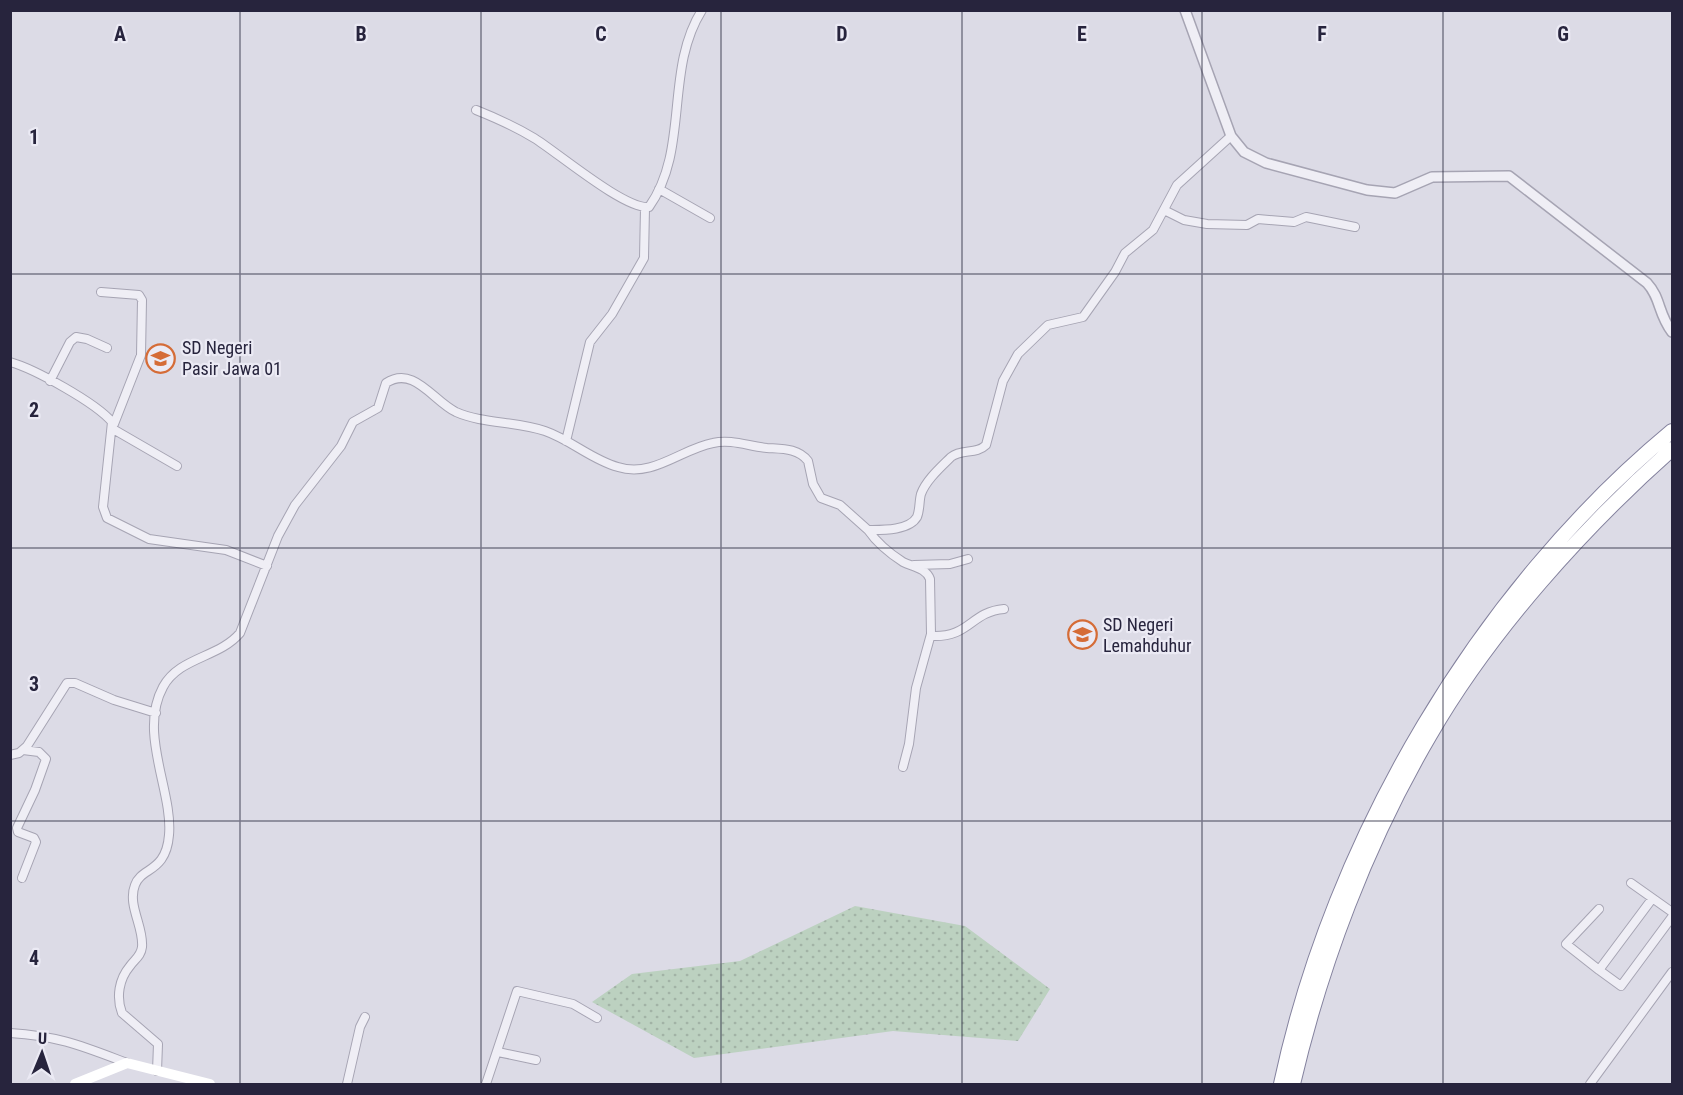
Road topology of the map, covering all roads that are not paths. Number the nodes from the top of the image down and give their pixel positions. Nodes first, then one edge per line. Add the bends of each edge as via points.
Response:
1 (702, 10) edge
2 (1185, 10) edge
3 (476, 110) dead end
4 (1231, 136) junction
5 (659, 189) junction
6 (645, 208) junction
7 (1164, 210) junction
8 (710, 218) dead end
9 (1355, 227) dead end
10 (101, 292) dead end
11 (1672, 332) edge
12 (107, 348) dead end
13 (10, 362) edge
14 (50, 381) junction
15 (113, 426) junction
16 (1672, 431) edge
17 (566, 441) junction
18 (1672, 449) edge
19 (177, 466) dead end
20 (868, 530) junction
21 (968, 559) dead end
22 (909, 565) junction
23 (267, 566) junction
24 (1004, 609) dead end
25 (931, 636) junction
26 (156, 713) junction
27 (23, 750) junction
28 (10, 755) edge
29 (903, 767) dead end
30 (22, 878) dead end
31 (1631, 883) dead end
32 (1652, 899) junction
33 (1599, 909) dead end
34 (1672, 912) edge
35 (1672, 917) edge
36 (1599, 970) junction
37 (1672, 972) edge
38 (365, 1017) dead end
39 (597, 1018) dead end
40 (10, 1033) edge
41 (498, 1052) junction
42 (536, 1060) dead end
43 (127, 1063) junction
44 (157, 1071) junction
45 (75, 1084) edge
46 (210, 1084) edge
47 (347, 1084) edge
48 (486, 1084) edge
49 (1281, 1084) edge
50 (1293, 1084) edge
51 (1590, 1084) edge

1 - 5 street via 684,46 672,144
2 - 4 street
3 - 6 street via 517,128 584,176
4 - 7 street via 1180,182
4 - 11 street via 1244,152 1266,163 1377,191 1400,192 1432,177 1509,176 1647,283
5 - 6 street
5 - 8 street
6 - 17 street via 644,258 612,314 590,342
7 - 9 street via 1184,220 1207,224 1247,225 1258,219 1294,222 1306,217
7 - 20 street via 1151,232 1125,253 1083,317 1048,326 1018,354 1003,381 986,446 959,453 942,465 922,492 916,517 910,524
10 - 15 street via 136,294 142,300 141,355
12 - 14 street via 81,336 73,339
13 - 14 street
14 - 15 street via 92,405
15 - 19 street
15 - 23 street via 107,449 103,507 107,518 149,539 226,550
16 - 49 highway via 1579,518 1519,590 1423,722 1343,885 1307,988
17 - 20 street via 604,462 627,469 673,461 719,441 790,450 808,461 821,498 840,505
17 - 23 street via 542,430 457,412 416,382 393,379 384,385 378,408 353,422 340,446 295,505
18 - 50 highway via 1590,528 1527,600 1458,689 1430,735 1396,798 1355,890 1319,991
20 - 22 street via 881,546
21 - 22 street via 950,564
22 - 25 street via 930,579
23 - 26 street via 240,633 226,645 172,674 162,687
24 - 25 street via 985,612 958,634
25 - 29 street via 916,688
26 - 27 street via 67,683
26 - 44 street via 157,761 169,835 162,861 138,879 134,887 142,947 124,974 120,995 125,1017 157,1041
27 - 28 street
27 - 30 street via 39,752 46,759 16,828 36,842
31 - 32 street
32 - 34 street
32 - 36 street
33 - 36 street via 1566,944
35 - 36 street via 1621,986
37 - 51 street
38 - 47 street
39 - 41 street via 573,1004 517,991
40 - 43 street via 50,1036
41 - 42 street
41 - 48 street
43 - 44 main road
43 - 45 main road
44 - 46 main road

